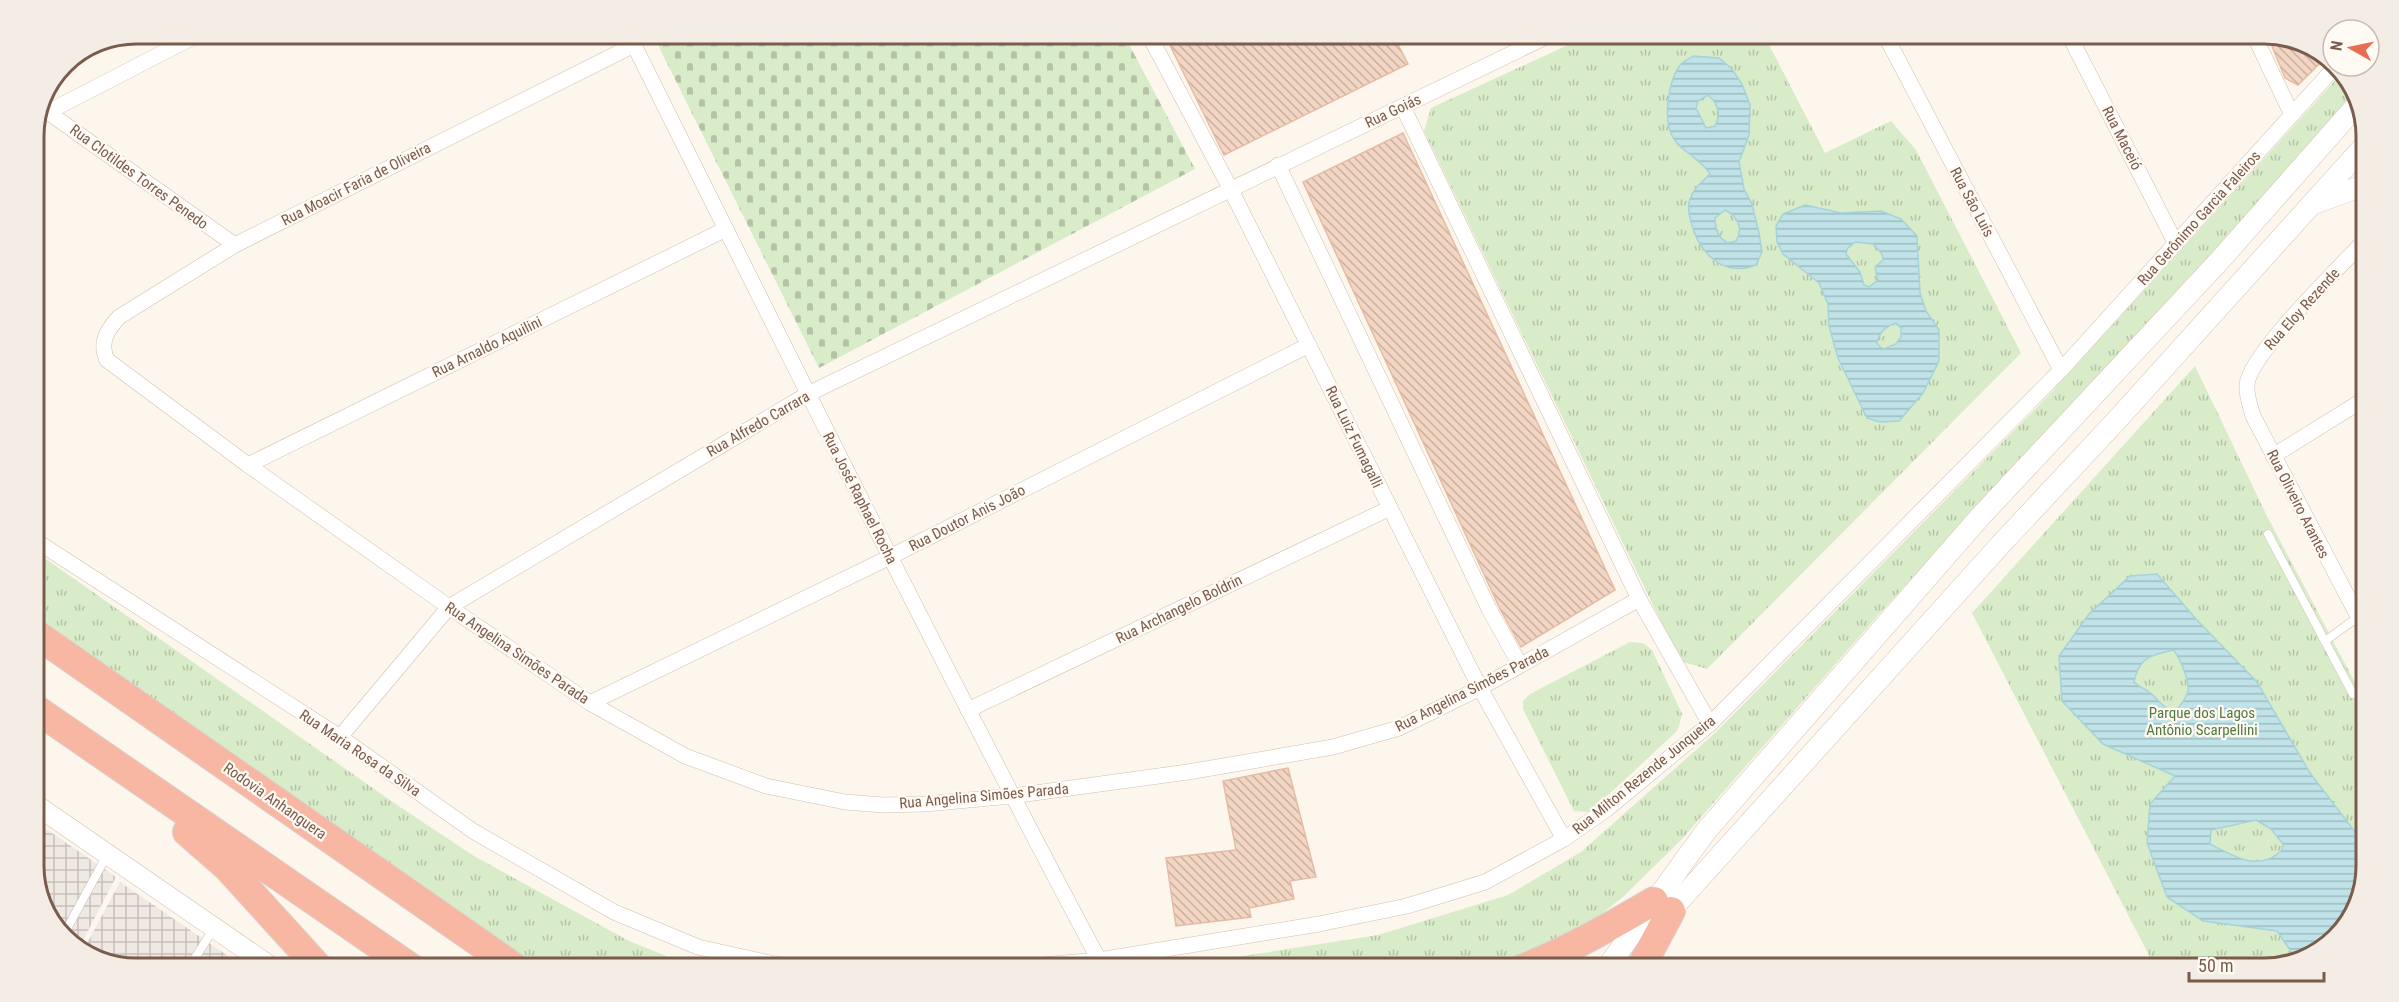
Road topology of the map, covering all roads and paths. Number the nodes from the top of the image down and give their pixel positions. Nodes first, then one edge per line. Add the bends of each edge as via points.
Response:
1 (179, 44) edge
2 (621, 44) edge
3 (634, 44) edge
4 (1154, 44) edge
5 (1532, 44) edge
6 (1890, 44) edge
7 (2074, 44) edge
8 (2258, 44) edge
9 (2325, 78) edge
10 (1403, 107) junction
11 (48, 109) edge
12 (2352, 110) edge
13 (47, 111) edge
14 (2292, 115) junction
15 (2355, 156) edge
16 (1278, 165) junction
17 (1230, 188) junction
18 (2355, 189) edge
19 (2312, 204) junction
20 (726, 229) junction
21 (2176, 244) junction
22 (235, 245) junction
23 (2355, 250) edge
24 (1309, 345) junction
25 (103, 352) joint
26 (2061, 370) junction
27 (2247, 382) joint
28 (808, 394) junction
29 (2355, 405) edge
30 (2272, 456) junction
31 (248, 465) junction
32 (1390, 508) junction
33 (2268, 534) dead end
34 (44, 546) edge
35 (890, 557) junction
36 (1639, 599) junction
37 (448, 607) junction
38 (2356, 610) edge
39 (2356, 621) edge
40 (44, 640) edge
41 (2325, 641) junction
42 (1520, 665) junction
43 (1480, 688) junction
44 (2354, 694) dead end
45 (590, 703) junction
46 (968, 710) junction
47 (44, 714) edge
48 (1710, 724) junction
49 (340, 737) junction
50 (89, 745) junction
51 (1012, 796) junction
52 (44, 811) edge
53 (1564, 839) junction
54 (107, 854) junction
55 (1662, 906) junction
56 (214, 928) junction
57 (67, 929) edge
58 (483, 946) junction
59 (195, 958) edge
60 (258, 958) edge
61 (310, 958) edge
62 (397, 958) edge
63 (501, 958) edge
64 (505, 958) edge
65 (748, 958) edge
66 (1098, 958) edge
67 (1111, 958) edge
68 (1548, 958) edge
69 (1616, 958) edge
70 (1621, 958) edge
71 (1645, 958) edge

1 - 11 street
2 - 22 street, Rua Moacir Faria de Oliveira
3 - 20 street, Rua José Raphael Rocha
4 - 17 street, Rua Luiz Fumagalli
5 - 10 street, Rua Goiás
6 - 26 street, Rua São Luís
7 - 21 street, Rua Maceió
8 - 14 street
9 - 14 street, Rua Gerônimo Garcia Faleiros
10 - 16 street, Rua Goiás
10 - 36 street
12 - 55 main road via 2213,267 1979,518 1706,831
13 - 22 street, Rua Clotildes Torres Penedo
14 - 21 street, Rua Gerônimo Garcia Faleiros
15 - 19 main road
16 - 17 street, Rua Goiás
16 - 42 street via 1489,609
17 - 24 street, Rua Luiz Fumagalli
17 - 28 street, Rua Alfredo Carrara
18 - 19 main road
19 - 55 main road via 2116,421
20 - 28 street, Rua José Raphael Rocha
20 - 31 street, Rua Arnaldo Aquilini
21 - 26 street, Rua Gerônimo Garcia Faleiros
22 - 25 street, Rua Moacir Faria de Oliveira via 119,317 106,334
23 - 27 street, Rua Eloy Rezende via 2256,360
24 - 32 street, Rua Luiz Fumagalli
24 - 35 street, Rua Doutor Anis João
25 - 31 street, Rua Angelina Simões Parada via 114,367
26 - 48 street, Rua Milton Rezende Junqueira
27 - 30 street, Rua Oliveiro Arantes via 2253,416
28 - 35 street, Rua José Raphael Rocha
28 - 37 street, Rua Alfredo Carrara
29 - 30 street
30 - 38 street, Rua Oliveiro Arantes
31 - 37 street, Rua Angelina Simões Parada
32 - 43 street, Rua Luiz Fumagalli
32 - 46 street, Rua Archangelo Boldrin
33 - 41 lane
34 - 49 street, Rua Maria Rosa da Silva
35 - 45 street, Rua Doutor Anis João
35 - 46 street, Rua José Raphael Rocha
36 - 42 street, Rua Angelina Simões Parada
36 - 48 street
37 - 45 street, Rua Angelina Simões Parada
37 - 49 street, Rua Alfredo Carrara
39 - 41 lane
40 - 58 highway, Rodovia Anhanguera
41 - 44 lane
42 - 43 street, Rua Angelina Simões Parada
43 - 51 street, Rua Angelina Simões Parada via 1399,728 1333,747
43 - 53 street, Rua Luiz Fumagalli
45 - 51 street, Rua Angelina Simões Parada via 685,756 766,786 808,796 883,805
46 - 51 street, Rua José Raphael Rocha
47 - 50 highway
48 - 53 street, Rua Milton Rezende Junqueira via 1607,809
49 - 65 street, Rua Maria Rosa da Silva via 473,831 614,912 698,947
50 - 61 highway via 227,867
50 - 62 highway
51 - 66 street, Rua José Raphael Rocha
52 - 54 street
53 - 67 street, Rua Milton Rezende Junqueira via 1485,882 1407,906
54 - 56 street
54 - 57 lane
55 - 68 highway
55 - 69 main road
55 - 70 main road
55 - 71 highway
56 - 59 lane
56 - 60 street
58 - 63 highway, Rodovia Anhanguera
58 - 64 highway

